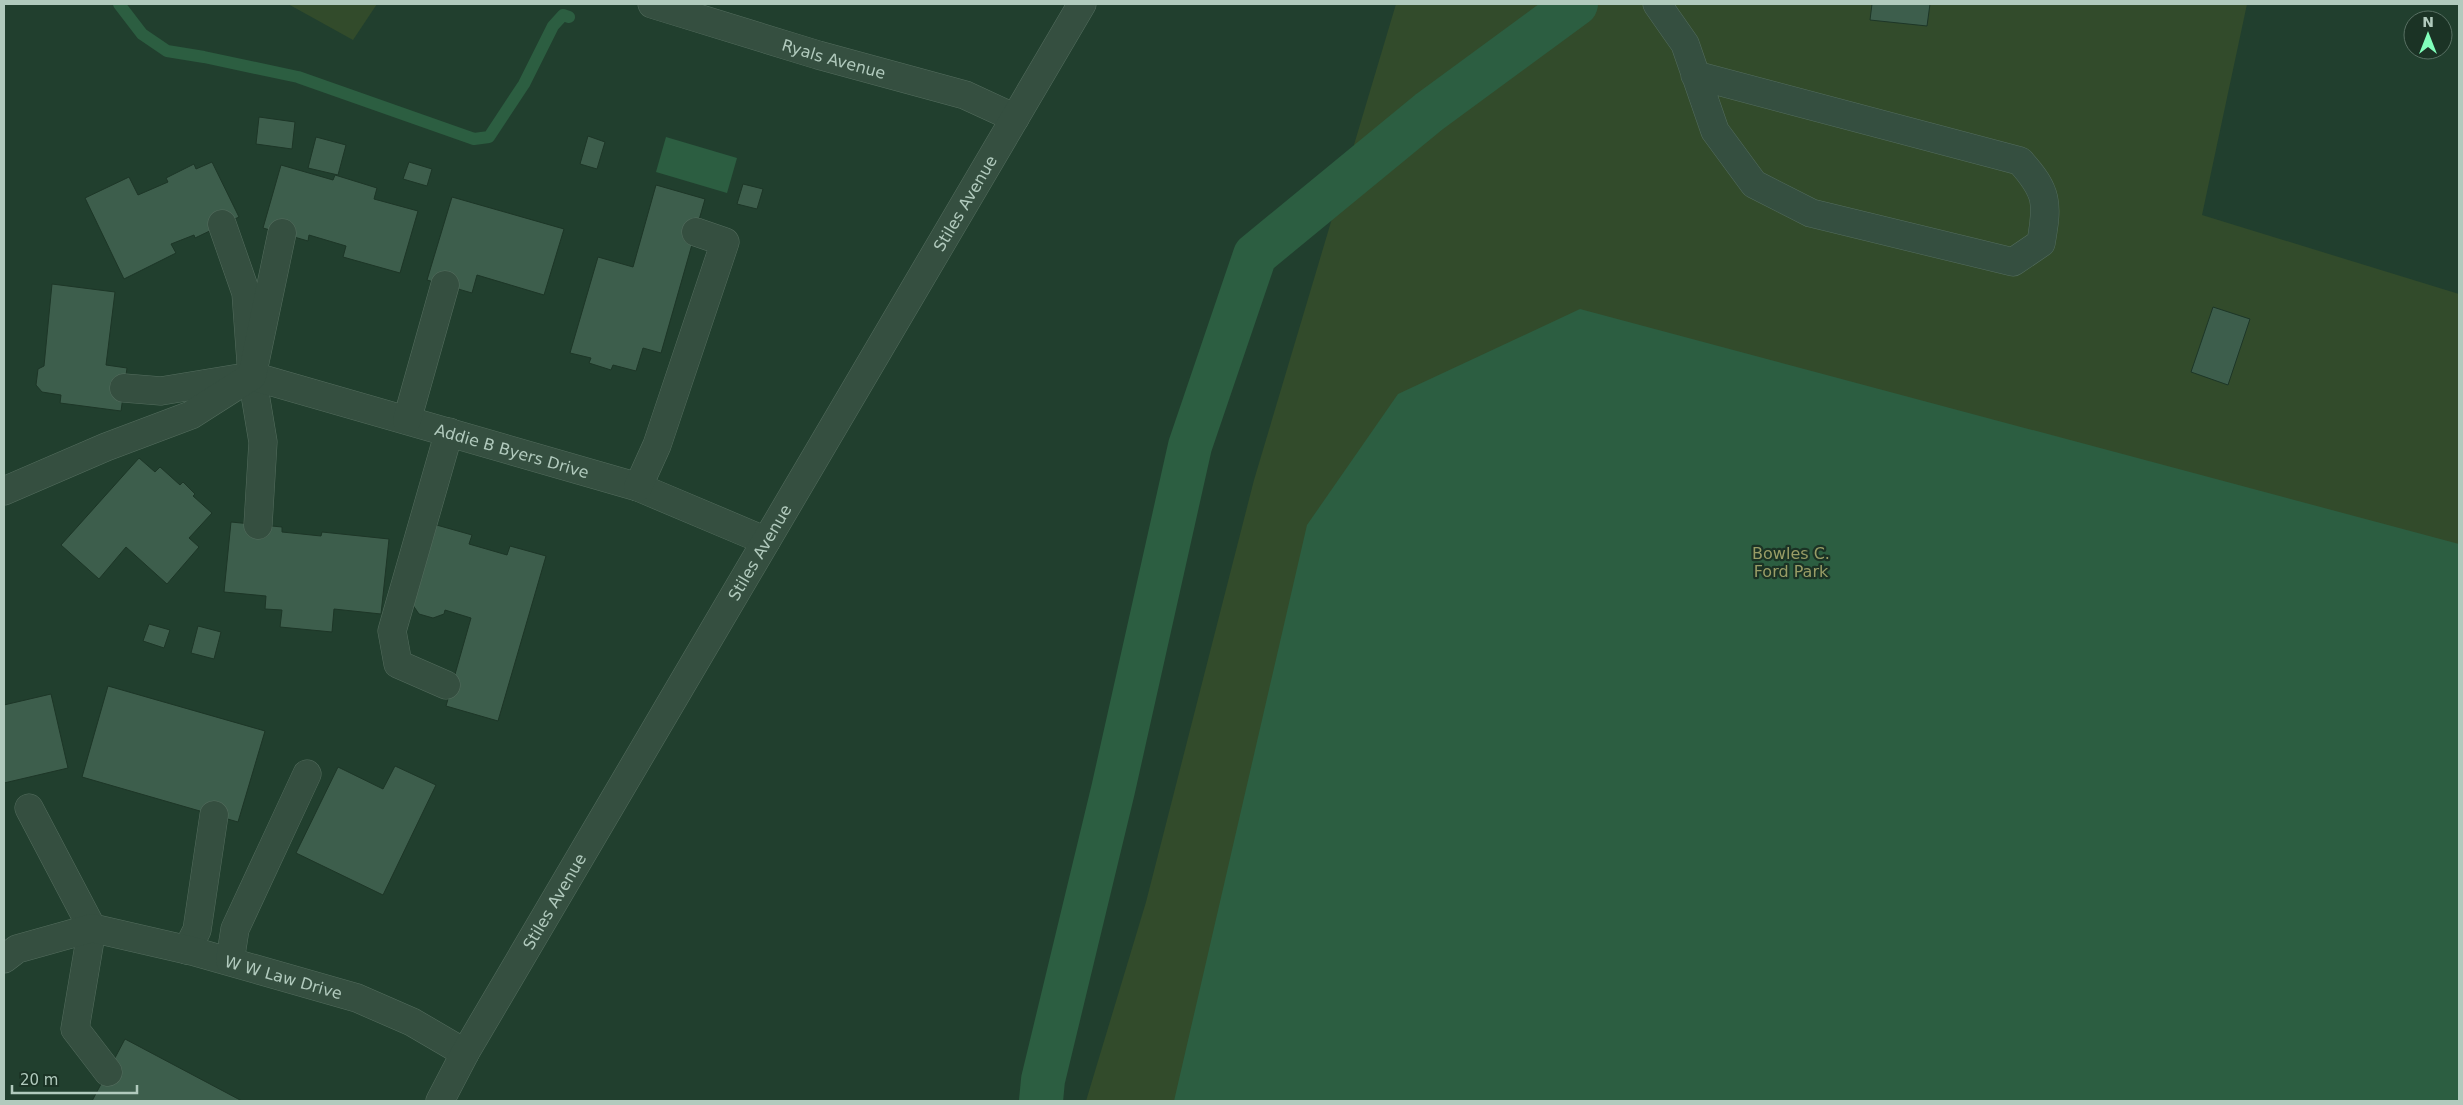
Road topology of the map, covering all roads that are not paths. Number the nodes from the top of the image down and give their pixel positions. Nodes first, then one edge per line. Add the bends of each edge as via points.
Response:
1 (652, 4) edge
2 (1082, 4) edge
3 (1657, 4) edge
4 (1695, 75) junction
5 (1015, 118) junction
6 (222, 224) dead end
7 (696, 232) dead end
8 (282, 233) dead end
9 (444, 285) dead end
10 (252, 376) junction
11 (124, 388) dead end
12 (407, 420) junction
13 (449, 432) junction
14 (638, 487) junction
15 (4, 491) edge
16 (258, 525) dead end
17 (766, 541) junction
18 (446, 685) dead end
19 (307, 774) dead end
20 (29, 808) dead end
21 (214, 815) dead end
22 (92, 928) junction
23 (187, 950) junction
24 (4, 959) edge
25 (230, 961) junction
26 (465, 1053) junction
27 (108, 1072) dead end
28 (440, 1101) edge

1 - 5 street, Ryals Avenue via 818,55 965,95
2 - 5 street, Stiles Avenue
3 - 4 street via 1685,44
4 - 4 street via 1715,131 1754,184 1811,213 2013,262 2041,243 2047,211 2037,180 2020,161
5 - 17 street, Stiles Avenue
6 - 10 street via 246,293
7 - 14 street via 726,242 657,445
8 - 10 street
9 - 12 street
10 - 11 street via 161,392
10 - 12 street, Addie B Byers Drive
10 - 15 street via 191,415
10 - 16 street via 264,442
12 - 13 street, Addie B Byers Drive
13 - 14 street, Addie B Byers Drive
13 - 18 street via 392,631 398,664
14 - 17 street, Addie B Byers Drive
17 - 26 street, Stiles Avenue
19 - 25 street via 235,929
20 - 22 street
21 - 23 street via 197,930
22 - 23 street, W W Law Drive
22 - 24 street via 17,949
22 - 27 street via 75,1028
23 - 25 street, W W Law Drive
25 - 26 street, W W Law Drive via 357,998 412,1022
26 - 28 street, Stiles Avenue

